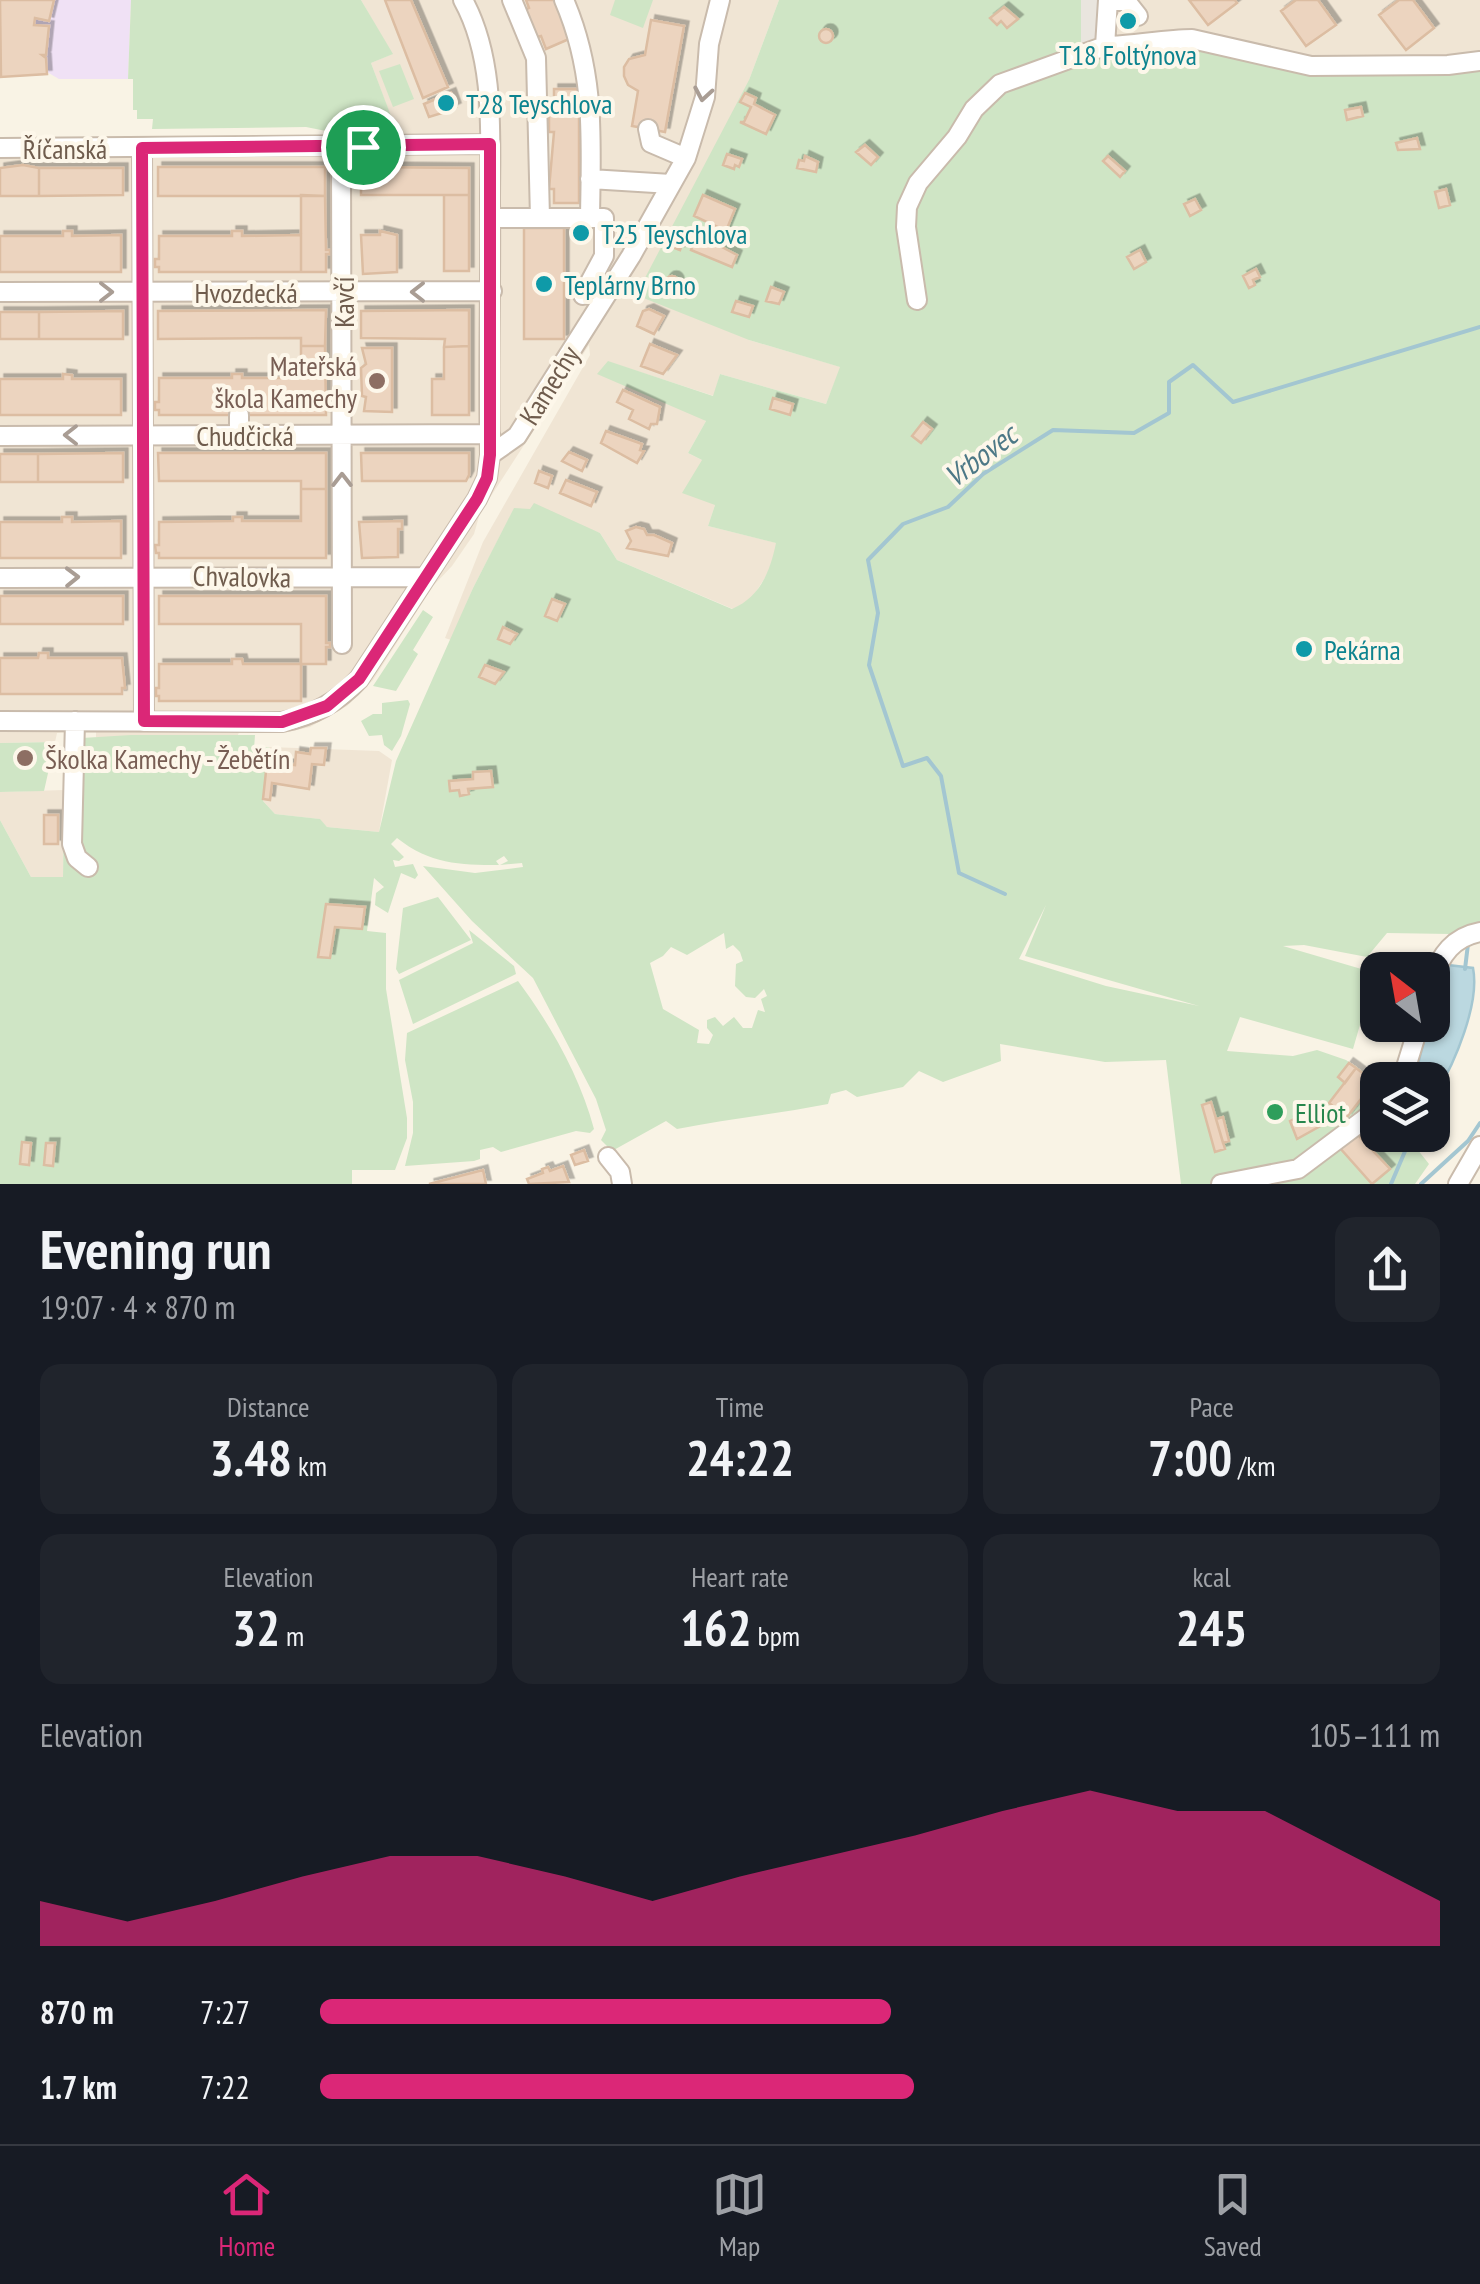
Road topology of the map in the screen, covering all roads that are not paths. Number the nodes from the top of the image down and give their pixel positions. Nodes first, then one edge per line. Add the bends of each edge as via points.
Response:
1 (462, 0) edge
2 (512, 0) edge
3 (564, 0) edge
4 (720, 0) edge
5 (1108, 0) edge
6 (1138, 16) dead end
7 (1105, 46) junction
8 (1480, 61) edge
9 (648, 129) dead end
10 (490, 144) junction
11 (341, 147) junction
12 (0, 148) edge
13 (142, 148) junction
14 (686, 158) junction
15 (590, 178) junction
16 (671, 184) junction
17 (490, 218) junction
18 (540, 218) junction
19 (590, 218) junction
20 (68, 272) dead end
21 (240, 272) dead end
22 (492, 291) junction
23 (0, 292) edge
24 (68, 292) junction
25 (142, 292) junction
26 (240, 292) junction
27 (343, 292) junction
28 (583, 295) dead end
29 (917, 300) dead end
30 (240, 415) dead end
31 (454, 415) dead end
32 (453, 434) junction
33 (490, 434) junction
34 (143, 435) junction
35 (239, 435) junction
36 (342, 435) junction
37 (0, 436) edge
38 (490, 455) junction
39 (144, 576) junction
40 (342, 577) junction
41 (424, 577) junction
42 (0, 578) edge
43 (342, 644) dead end
44 (0, 721) edge
45 (75, 721) junction
46 (144, 721) junction
47 (88, 867) dead end
48 (1480, 932) edge
49 (1446, 952) edge
50 (1360, 1124) edge
51 (1480, 1146) edge
52 (608, 1157) dead end
53 (1302, 1177) edge
54 (622, 1184) edge
55 (1222, 1184) edge
56 (1458, 1184) edge

1 - 10 street via 489,90
2 - 18 street via 536,58
3 - 15 street via 586,64
4 -> 14 street, Kamechy via 705,96
5 - 6 street via 1126,2
5 - 7 street
7 - 8 street via 1192,40 1311,66
7 - 29 street via 1000,84 974,108 907,207
9 - 14 street via 651,143
10 - 11 street, Říčanská
10 - 17 street
11 - 13 street, Říčanská
11 - 27 street, Kavčí
12 - 13 street, Říčanská
13 - 25 street
14 - 16 street, Kamechy
15 - 16 street
15 - 19 street
16 - 38 street, Kamechy via 517,436
17 - 18 street
17 - 22 street
18 - 19 street
19 - 28 street via 604,218 604,256
20 - 24 street
21 - 26 street
22 -> 27 street, Hvozdecká
22 - 33 street
23 - 24 street, Hvozdecká
24 -> 25 street, Hvozdecká
25 - 26 street, Hvozdecká
25 - 34 street
26 - 27 street, Hvozdecká
27 - 36 street, Kavčí
30 - 35 street
31 - 32 street
32 - 33 street, Chudčická
32 - 36 street, Chudčická
33 - 38 street
34 - 35 street, Chudčická
34 -> 37 street, Chudčická
34 - 39 street
35 - 36 street, Chudčická
40 -> 36 street, Kavčí
38 - 41 street, Kamechy via 477,499
39 - 40 street, Chvalovka via 239,567
42 -> 39 street, Chvalovka
39 - 46 street
40 - 41 street, Chvalovka
40 - 43 street, Kavčí
41 - 46 street, Kamechy via 359,679 327,706 282,722 193,712
44 - 45 street, Kamechy
45 - 46 street, Kamechy
45 - 47 street via 72,844
48 - 49 street via 1466,934
50 - 53 street
51 - 56 street
52 - 54 street
53 - 55 street

